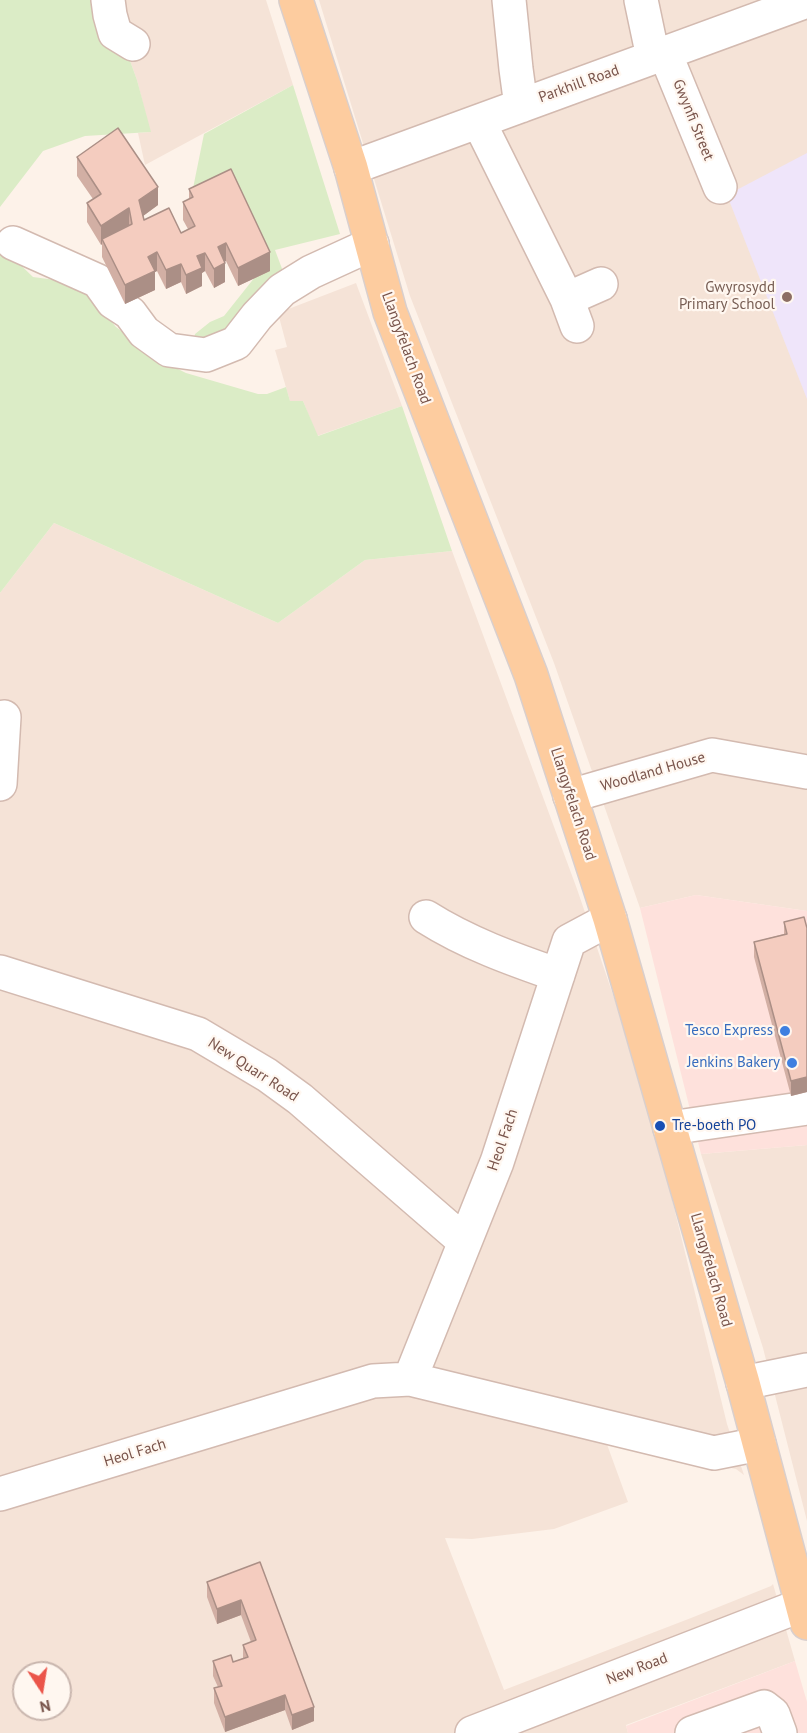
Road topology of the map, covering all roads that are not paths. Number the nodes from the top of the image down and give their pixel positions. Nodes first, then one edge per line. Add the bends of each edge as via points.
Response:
1 (108, 0) edge
2 (296, 0) edge
3 (509, 0) edge
4 (641, 0) edge
5 (807, 1) edge
6 (132, 44) dead end
7 (659, 55) junction
8 (521, 106) junction
9 (478, 122) junction
10 (351, 168) junction
11 (720, 187) dead end
12 (14, 243) dead end
13 (372, 244) junction
14 (601, 284) dead end
15 (4, 717) dead end
16 (807, 772) edge
17 (0, 784) edge
18 (570, 796) junction
19 (426, 916) dead end
20 (610, 919) junction
21 (0, 972) edge
22 (558, 975) junction
23 (807, 1108) edge
24 (670, 1128) junction
25 (465, 1242) junction
26 (807, 1370) edge
27 (410, 1379) junction
28 (743, 1383) junction
29 (759, 1444) junction
30 (0, 1494) edge
31 (800, 1571) edge
32 (805, 1614) edge
33 (472, 1733) edge
34 (692, 1733) edge
35 (780, 1733) edge

1 - 6 street via 115,33
2 - 10 main road, Llangyfelach Road
3 - 8 street
4 - 7 street, Gwynfi Street
5 - 7 street, Parkhill Road
7 - 8 street, Parkhill Road
7 - 11 street, Gwynfi Street
8 - 9 street, Parkhill Road
9 - 10 street, Parkhill Road
9 - 14 street via 572,313
10 - 13 main road, Llangyfelach Road
12 - 13 street via 98,281 113,302 169,350 206,355 236,343 282,290
13 - 18 main road, Llangyfelach Road via 390,312 531,675
15 - 17 street
16 - 18 street, Woodland House via 712,755
18 - 20 main road, Llangyfelach Road
19 - 22 street via 505,957
20 - 22 street, Heol Fach via 569,941
20 - 24 main road, Llangyfelach Road
21 - 25 street, New Quarr Road via 198,1034 300,1099
22 - 25 street, Heol Fach via 497,1162
23 - 24 street
24 - 28 main road, Llangyfelach Road
25 - 27 street, Heol Fach
26 - 28 street
27 - 29 street, Heol Fach via 714,1453
27 - 30 street, Heol Fach via 373,1381
28 - 29 main road, Llangyfelach Road
29 - 31 main road, Llangyfelach Road
31 - 32 main road, Llangyfelach Road
32 - 33 street, New Road
34 - 35 street via 764,1707 773,1714

